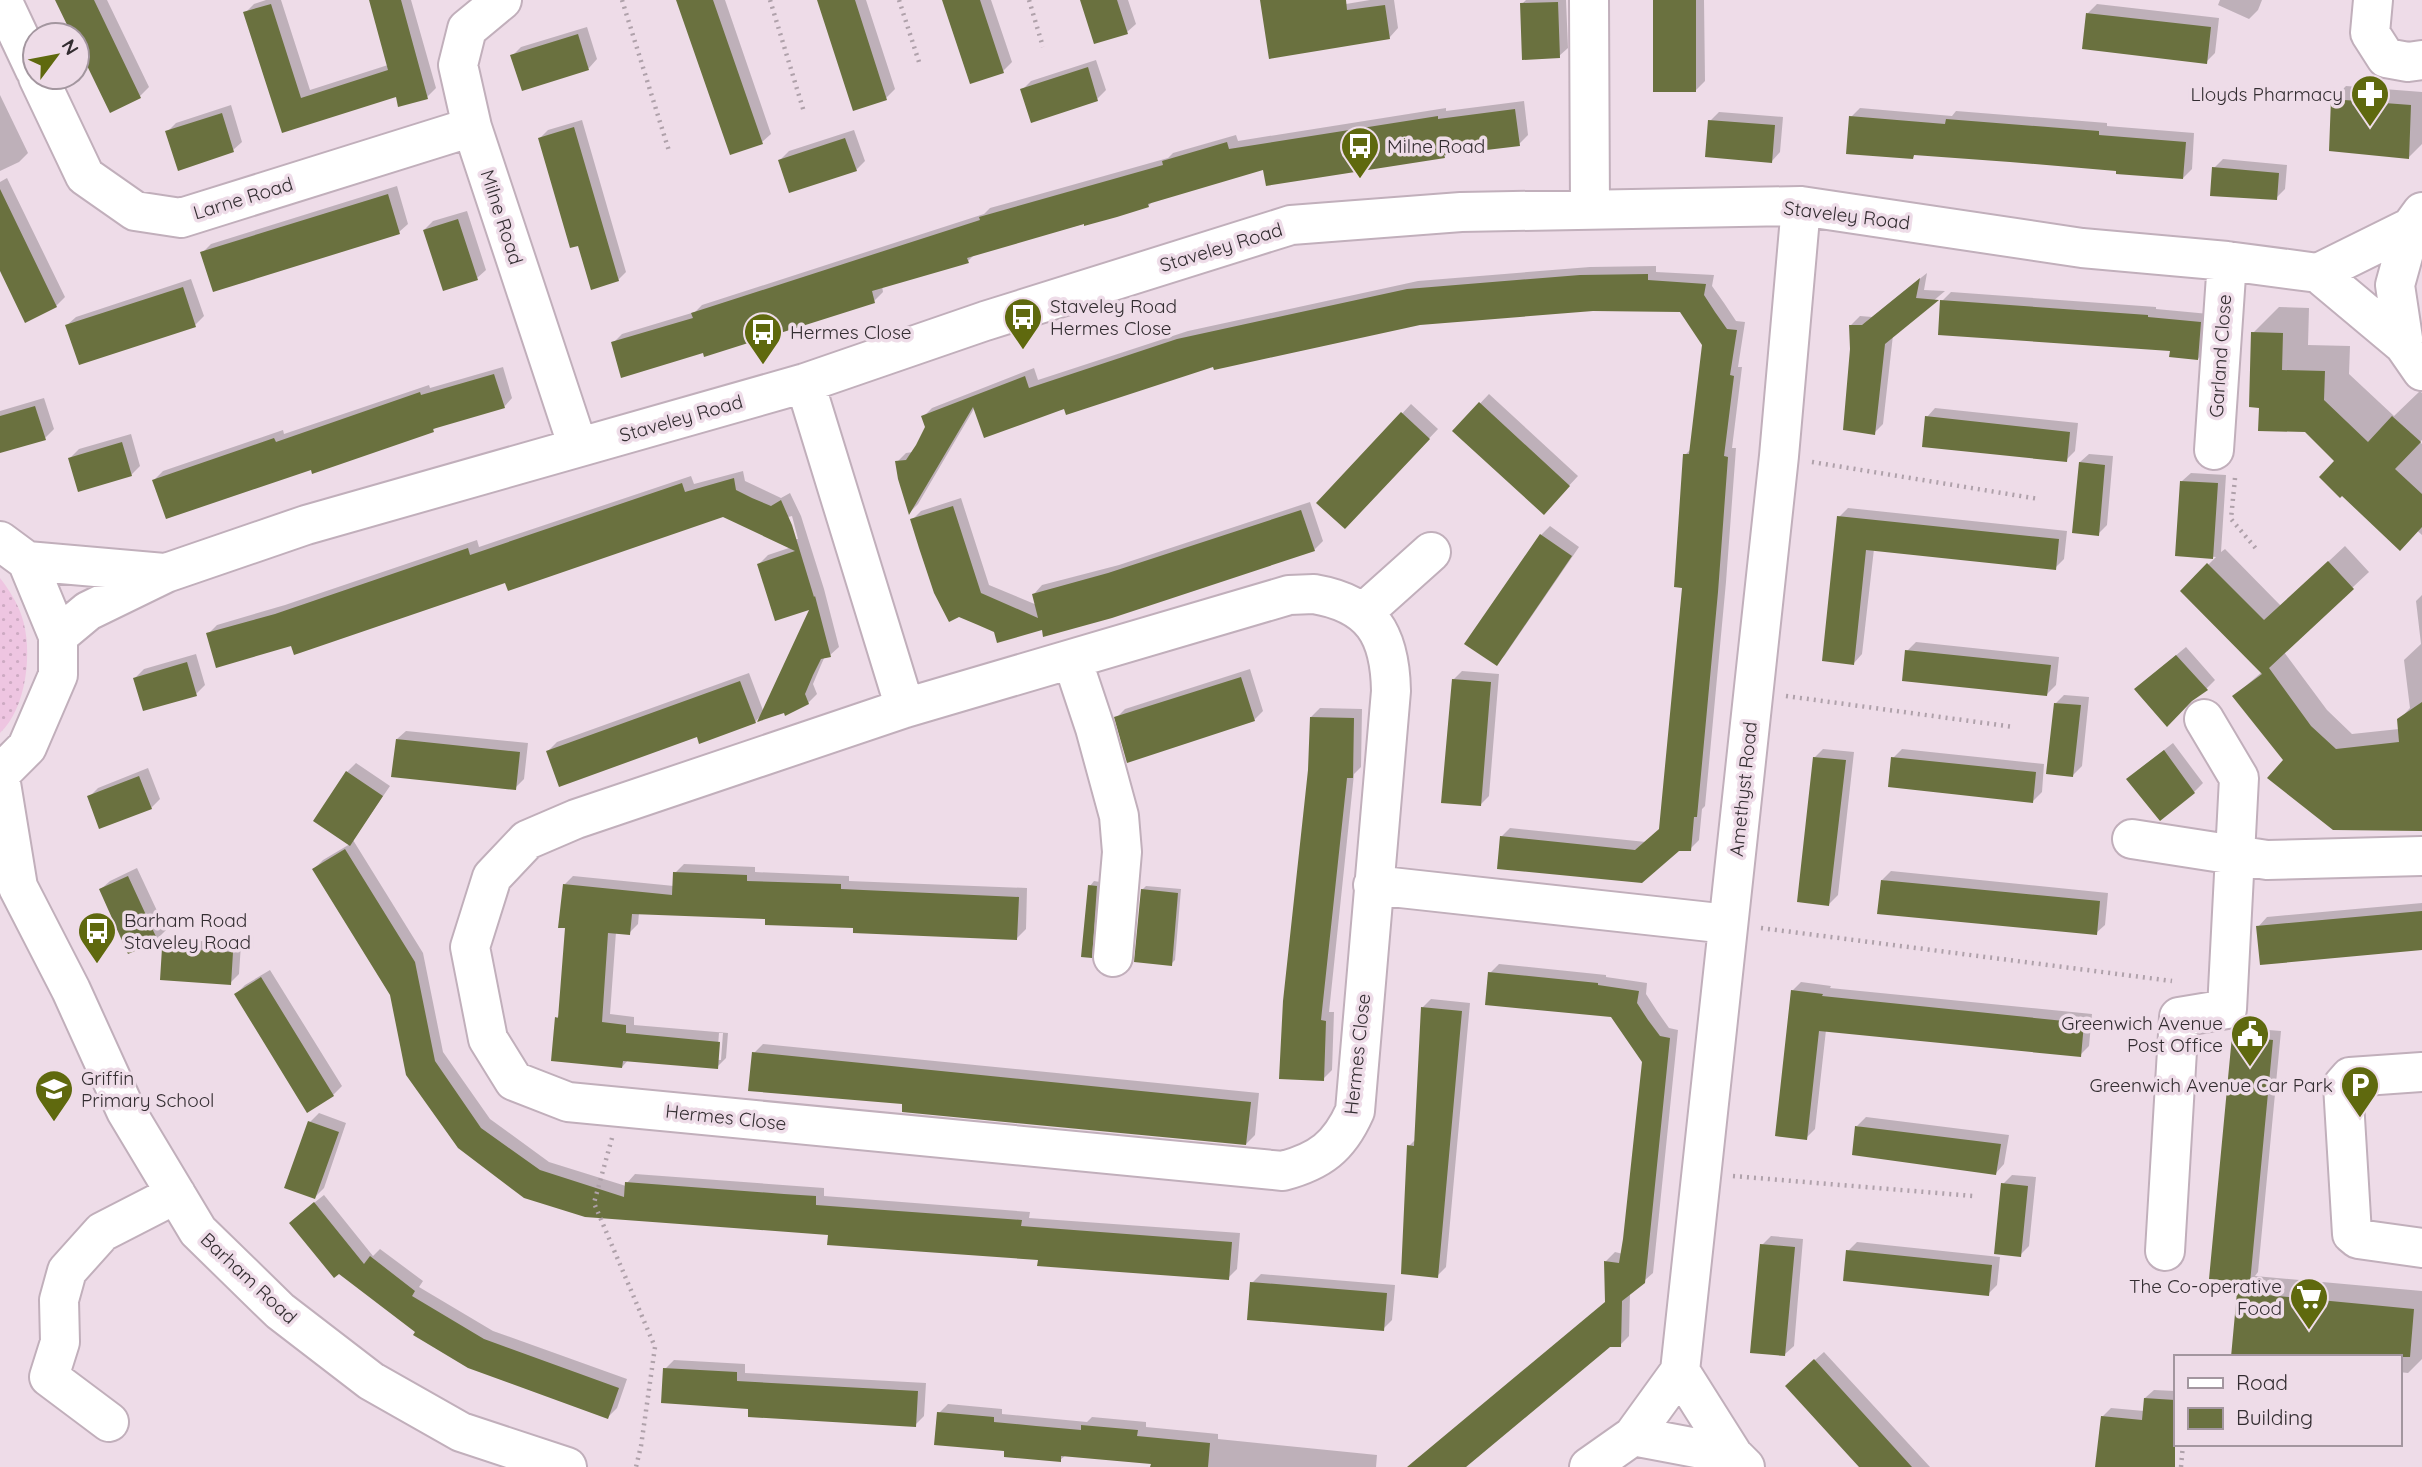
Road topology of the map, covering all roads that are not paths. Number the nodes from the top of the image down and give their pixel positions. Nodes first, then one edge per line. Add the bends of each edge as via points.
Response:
1 (2, 0) edge
2 (502, 0) edge
3 (1589, 0) edge
4 (2373, 0) edge
5 (21, 40) edge
6 (2422, 60) edge
7 (45, 91) edge
8 (472, 127) junction
9 (1801, 206) junction
10 (1590, 209) junction
11 (2417, 219) edge
12 (2227, 261) junction
13 (2318, 273) junction
14 (2413, 358) edge
15 (805, 383) junction
16 (578, 447) junction
17 (2214, 450) road end
18 (13, 551) edge
19 (1431, 552) dead end
20 (166, 573) junction
21 (1364, 612) junction
22 (58, 636) junction
23 (1072, 659) junction
24 (905, 708) junction
25 (2204, 719) dead end
26 (0, 776) edge
27 (2132, 839) dead end
28 (2236, 855) junction
29 (2422, 856) edge
30 (9, 879) edge
31 (1373, 884) junction
32 (1728, 924) junction
33 (1113, 957) dead end
34 (2422, 1072) edge
35 (176, 1194) junction
36 (2422, 1248) edge
37 (2165, 1251) dead end
38 (1680, 1371) junction
39 (109, 1422) dead end
40 (1633, 1436) junction
41 (1739, 1461) edge
42 (567, 1467) edge
43 (1589, 1467) edge

1 - 5 street
2 - 8 street, Milne Road via 467,29 458,65
3 - 10 street
4 - 6 street via 2370,33 2386,58
7 - 8 street, Larne Road via 85,176 135,211 181,218
8 - 16 street, Milne Road
9 - 10 street, Staveley Road
9 - 12 street, Staveley Road via 2082,248
9 - 32 street, Amethyst Road
10 - 15 street, Staveley Road via 1461,212 1292,225
11 - 13 street
11 - 14 street via 2395,285
12 - 13 street, Staveley Road
12 - 17 street, Garland Close
13 - 14 street
15 - 16 street, Staveley Road
15 - 24 street
16 - 20 street, Staveley Road via 306,525
18 - 20 street, Staveley Road
18 - 22 street
19 - 21 street
20 - 22 street, Staveley Road via 88,611
21 - 23 street, Hermes Close via 1338,598 1289,595
21 - 31 street, Hermes Close via 1379,633 1390,664 1391,691
22 - 26 street via 58,675 27,747
23 - 24 street, Hermes Close
23 - 33 street via 1119,816 1122,852
24 - 31 street, Hermes Close via 576,819 527,840 492,877 470,947 488,1040 514,1081 568,1102 1283,1171 1309,1164 1330,1149 1355,1111
25 - 28 street via 2239,778
26 - 30 street, Barham Road
27 - 28 street
28 - 29 street via 2267,860
28 - 37 street via 2227,1009 2179,1017
30 - 35 street, Barham Road via 71,990 126,1111
31 - 32 street
32 - 38 street, Amethyst Road
34 - 36 street via 2350,1077 2343,1085 2352,1234 2358,1239
35 - 39 street via 102,1232 67,1271 59,1300 60,1342 49,1377
35 - 42 street, Barham Road via 198,1231 280,1311 371,1381 461,1432
38 - 40 street, Amethyst Road
38 - 41 street
40 - 41 street
40 - 43 street, Amethyst Road

